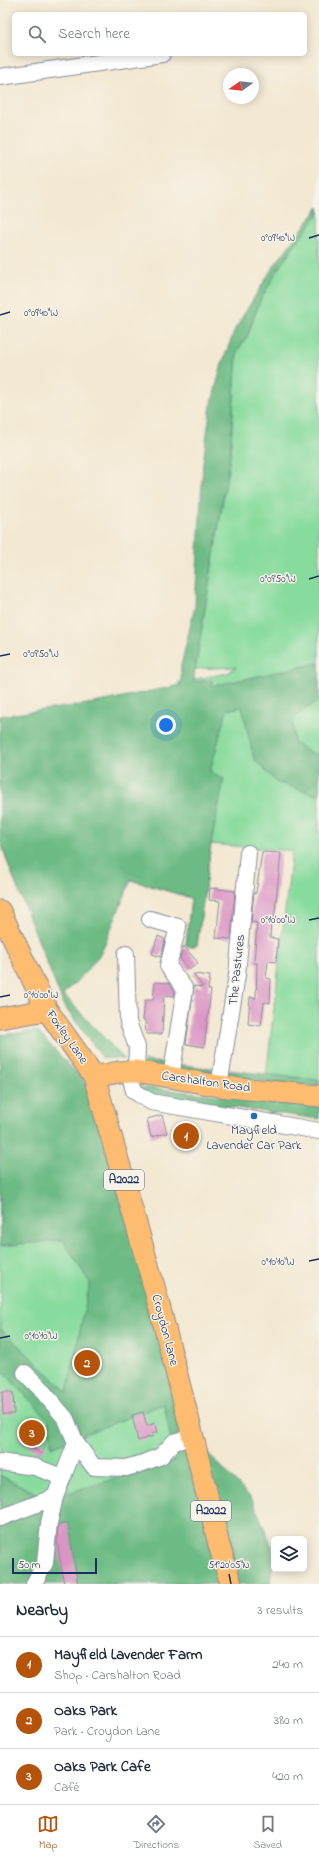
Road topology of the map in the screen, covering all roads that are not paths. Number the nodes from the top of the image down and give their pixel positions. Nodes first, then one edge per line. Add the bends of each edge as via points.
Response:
1 (148, 56) edge
2 (0, 77) edge
3 (248, 853) dead end
4 (0, 911) edge
5 (150, 918) dead end
6 (126, 954) dead end
7 (47, 1010) junction
8 (0, 1018) edge
9 (132, 1071) junction
10 (94, 1076) junction
11 (171, 1077) junction
12 (219, 1086) junction
13 (319, 1096) edge
14 (319, 1131) edge
15 (25, 1373) dead end
16 (193, 1437) junction
17 (76, 1443) junction
18 (0, 1462) edge
19 (62, 1477) junction
20 (55, 1497) junction
21 (0, 1518) edge
22 (34, 1584) edge
23 (231, 1584) edge

1 - 2 street
3 - 12 street, The Pastures via 237,975
4 - 7 main road, Foxley Lane / A2022
5 - 11 street via 178,927 168,966 185,989
6 - 9 street via 128,1022 137,1047
7 - 8 main road
7 - 10 main road, Foxley Lane / A2022
9 - 10 main road, Carshalton Road via 122,1070
9 - 11 main road, Carshalton Road
9 - 14 street via 134,1091 151,1102
10 - 16 main road, Croydon Lane / A2022 via 155,1290
11 - 12 main road, Carshalton Road
12 - 13 main road, Carshalton Road
15 - 17 street via 66,1419
16 - 17 street via 174,1442 162,1456 126,1468 94,1467
16 - 23 main road, Croydon Lane / A2022 via 219,1546
17 - 19 street
18 - 19 street via 35,1467
19 - 20 street
20 - 21 street
20 - 22 street via 49,1523 45,1563

